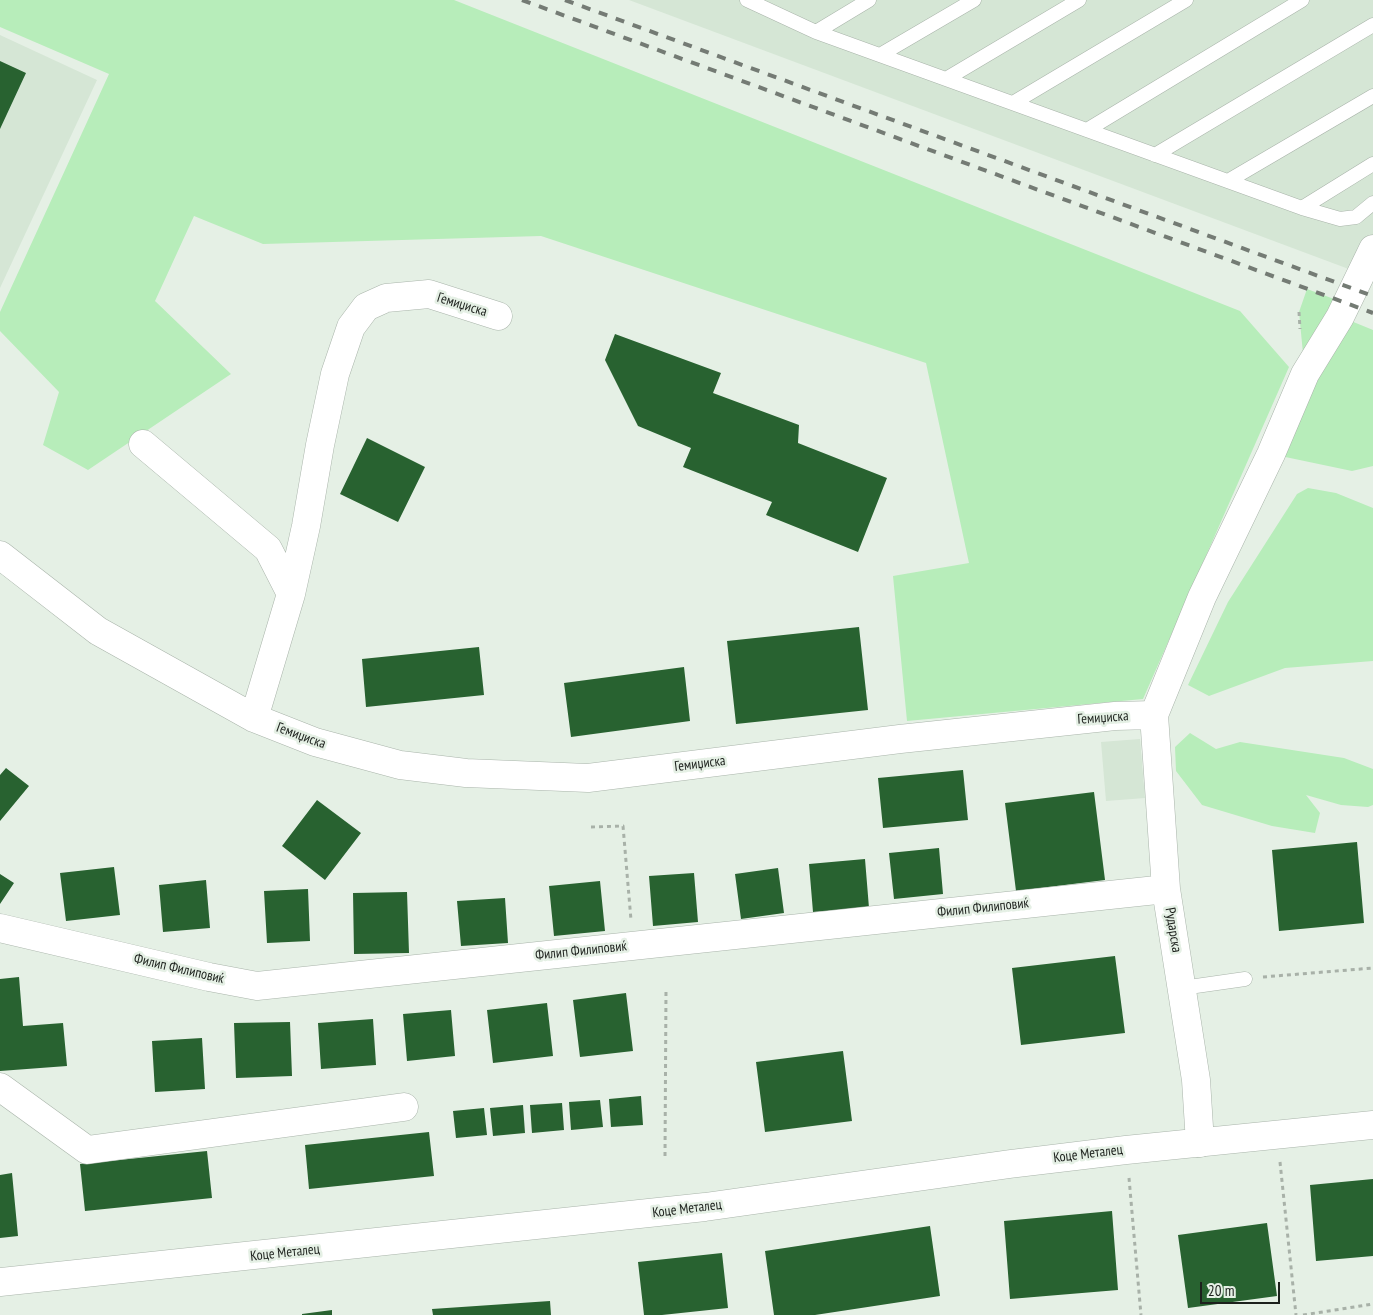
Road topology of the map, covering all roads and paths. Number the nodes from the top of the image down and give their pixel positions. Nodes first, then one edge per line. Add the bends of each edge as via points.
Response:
1 (747, 0) edge
2 (869, 0) edge
3 (974, 0) edge
4 (1079, 0) edge
5 (1186, 0) edge
6 (1302, 0) edge
7 (1373, 25) edge
8 (816, 32) junction
9 (880, 55) junction
10 (946, 79) junction
11 (1373, 96) edge
12 (1013, 103) junction
13 (1087, 130) junction
14 (1155, 155) junction
15 (1373, 164) edge
16 (1228, 181) junction
17 (1373, 203) edge
18 (1302, 208) junction
19 (1373, 249) edge
20 (498, 316) dead end
21 (143, 444) dead end
22 (0, 555) edge
23 (291, 594) junction
24 (1154, 715) junction
25 (254, 718) junction
26 (591, 827) dead end
27 (1166, 888) junction
28 (0, 928) edge
29 (634, 946) junction
30 (1373, 968) edge
31 (1245, 979) joint
32 (1182, 988) junction
33 (666, 990) dead end
34 (0, 1088) edge
35 (404, 1107) dead end
36 (1373, 1125) edge
37 (1277, 1134) junction
38 (1200, 1143) junction
39 (1126, 1150) junction
40 (665, 1156) dead end
41 (0, 1282) edge
42 (1373, 1304) edge
43 (1141, 1315) edge
44 (1296, 1315) edge
45 (1303, 1315) edge

1 - 8 lane
2 - 8 lane
3 - 9 lane
4 - 10 lane
5 - 12 lane
6 - 13 lane
7 - 14 lane
8 - 9 lane
9 - 10 lane
10 - 12 lane
11 - 16 lane
12 - 13 lane
13 - 14 lane
14 - 16 lane
15 - 18 lane
16 - 18 lane
17 - 18 lane via 1356,217 1340,219
19 - 24 street via 1340,317 1305,374 1271,454 1202,597
20 - 23 street, Гемиџиска via 428,294 386,298 366,307 351,327 335,374
21 - 23 street via 268,549
22 - 25 street, Гемиџиска via 98,631
23 - 25 street, Гемиџиска
24 - 25 street, Гемиџиска via 1115,716 909,738 588,778 466,773 400,765 315,742
24 - 27 street, Рударска
26 - 29 path via 623,826
27 - 29 street, Филип Филиповиќ
27 - 32 street, Рударска
28 - 29 street, Филип Филиповиќ via 257,986
30 - 31 path
31 - 32 lane
32 - 38 street, Рударска via 1196,1080
33 - 40 path
34 - 35 street via 87,1150
36 - 37 street, Коце Металец
37 - 38 street, Коце Металец
37 - 44 path
38 - 39 street, Коце Металец
39 - 41 street, Коце Металец via 705,1207
39 - 43 path
42 - 45 path

